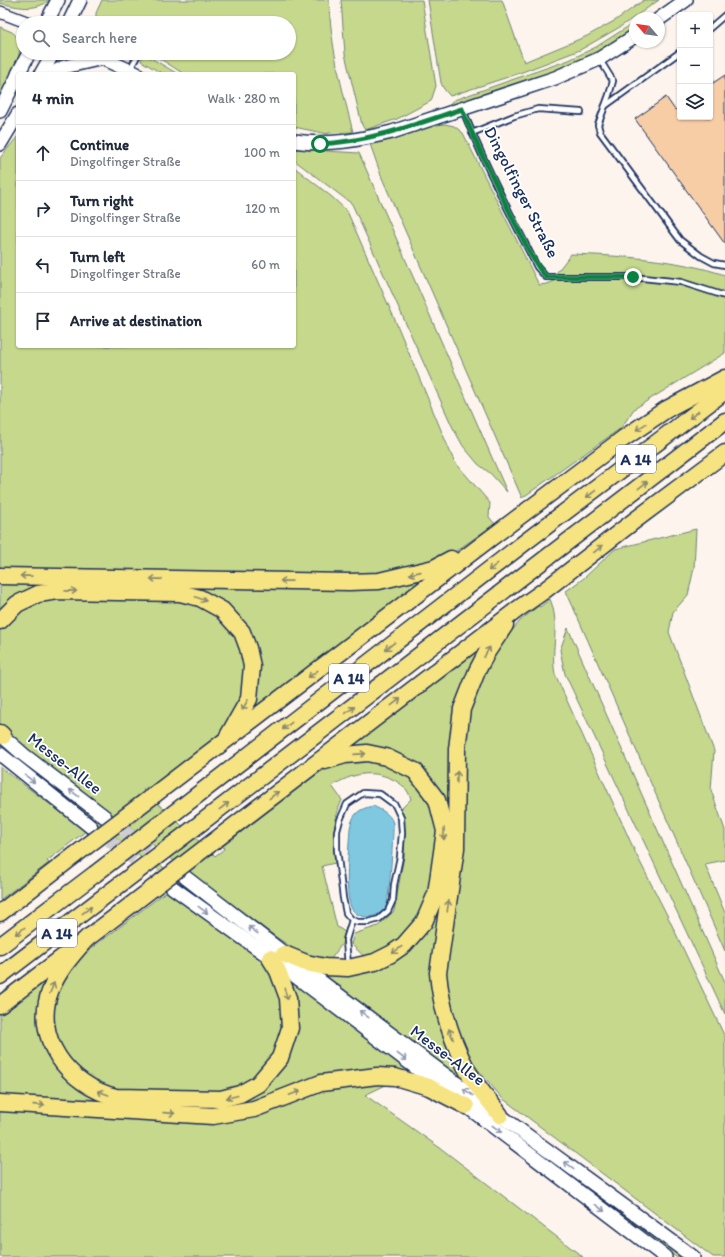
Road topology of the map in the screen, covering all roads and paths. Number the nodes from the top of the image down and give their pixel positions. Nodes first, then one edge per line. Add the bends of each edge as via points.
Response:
1 (58, 0) edge
2 (80, 0) edge
3 (686, 0) edge
4 (0, 12) edge
5 (665, 15) edge
6 (725, 15) edge
7 (50, 16) edge
8 (72, 16) edge
9 (16, 18) edge
10 (713, 25) edge
11 (629, 40) edge
12 (677, 54) edge
13 (599, 58) junction
14 (25, 60) edge
15 (48, 60) edge
16 (85, 60) edge
17 (106, 60) edge
18 (137, 60) edge
19 (19, 72) edge
20 (42, 72) edge
21 (55, 72) edge
22 (133, 72) edge
23 (16, 78) edge
24 (605, 106) junction
25 (462, 109) junction
26 (0, 111) edge
27 (581, 112) dead end
28 (16, 117) edge
29 (472, 133) junction
30 (296, 141) edge
31 (0, 144) edge
32 (725, 265) edge
33 (725, 296) edge
34 (725, 378) edge
35 (725, 391) edge
36 (725, 422) edge
37 (725, 453) edge
38 (488, 540) junction
39 (0, 576) edge
40 (518, 609) junction
41 (0, 621) edge
42 (1, 734) edge
43 (225, 741) junction
44 (0, 754) edge
45 (309, 768) junction
46 (105, 817) tunnel mouth
47 (91, 827) tunnel mouth
48 (185, 877) tunnel mouth
49 (172, 887) tunnel mouth
50 (0, 913) edge
51 (352, 920) junction
52 (88, 937) junction
53 (0, 946) edge
54 (277, 956) junction
55 (348, 968) junction
56 (0, 976) edge
57 (0, 1005) edge
58 (0, 1103) edge
59 (466, 1106) junction
60 (500, 1115) junction
61 (665, 1257) edge
62 (693, 1257) edge

1 - 7 main road
2 - 8 main road
3 - 5 main road
4 - 9 street
6 - 10 lane
11 - 13 main road, Dingolfinger Straße
12 - 24 lane
13 - 24 lane via 613,81
13 - 25 main road, Dingolfinger Straße via 555,78
14 - 19 main road
15 - 20 main road
16 - 21 main road
17 - 22 main road
18 - 22 lane
23 - 26 main road
24 - 32 lane via 598,125 600,132 680,240 701,256
25 - 29 lane, Dingolfinger Straße
25 - 30 main road, Dingolfinger Straße via 365,139 320,144
27 - 29 lane via 538,109
28 - 31 main road
29 - 33 lane, Dingolfinger Straße via 537,267 546,277 633,277 681,282
34 -> 38 highway via 667,410 624,438
35 -> 53 highway, A 14, bridge
56 -> 36 highway, A 14, bridge
40 -> 37 highway
38 -> 39 highway via 434,568 379,581
38 -> 43 highway
45 -> 40 highway
60 -> 40 highway via 468,1071 449,1031 438,973 456,848 457,749 462,709 487,652
41 -> 43 highway via 17,604 38,594 58,591 180,593 200,598 222,610 242,632 252,666 249,699
46 -> 42 main road, Messe-Allee via 24,755
43 - 50 highway, bridge
44 -> 47 main road, Messe-Allee
52 -> 45 highway, bridge
45 -> 55 highway via 345,755 367,753 386,757 415,771 437,800 445,831 436,894 424,922 404,945 391,954 375,962
54 -> 48 main road, Messe-Allee
49 -> 54 main road, Messe-Allee
51 - 51 lane via 346,913 337,850 340,820 347,804 363,793 380,794 396,805 401,818 401,849 393,900 388,911 379,919 369,922
51 - 55 lane via 346,940
54 -> 52 highway via 278,971 288,998 290,1028 280,1058 258,1084 240,1094 221,1099 116,1097 86,1085 70,1071 57,1056 47,1029 46,1011 51,989 63,966
52 - 57 highway
54 - 55 highway via 325,967
54 -> 59 main road, Messe-Allee
60 -> 54 main road, Messe-Allee
58 -> 59 highway via 213,1116 254,1109 321,1083 376,1076 395,1077 429,1087
59 -> 61 main road, Messe-Allee
62 -> 60 main road, Messe-Allee

